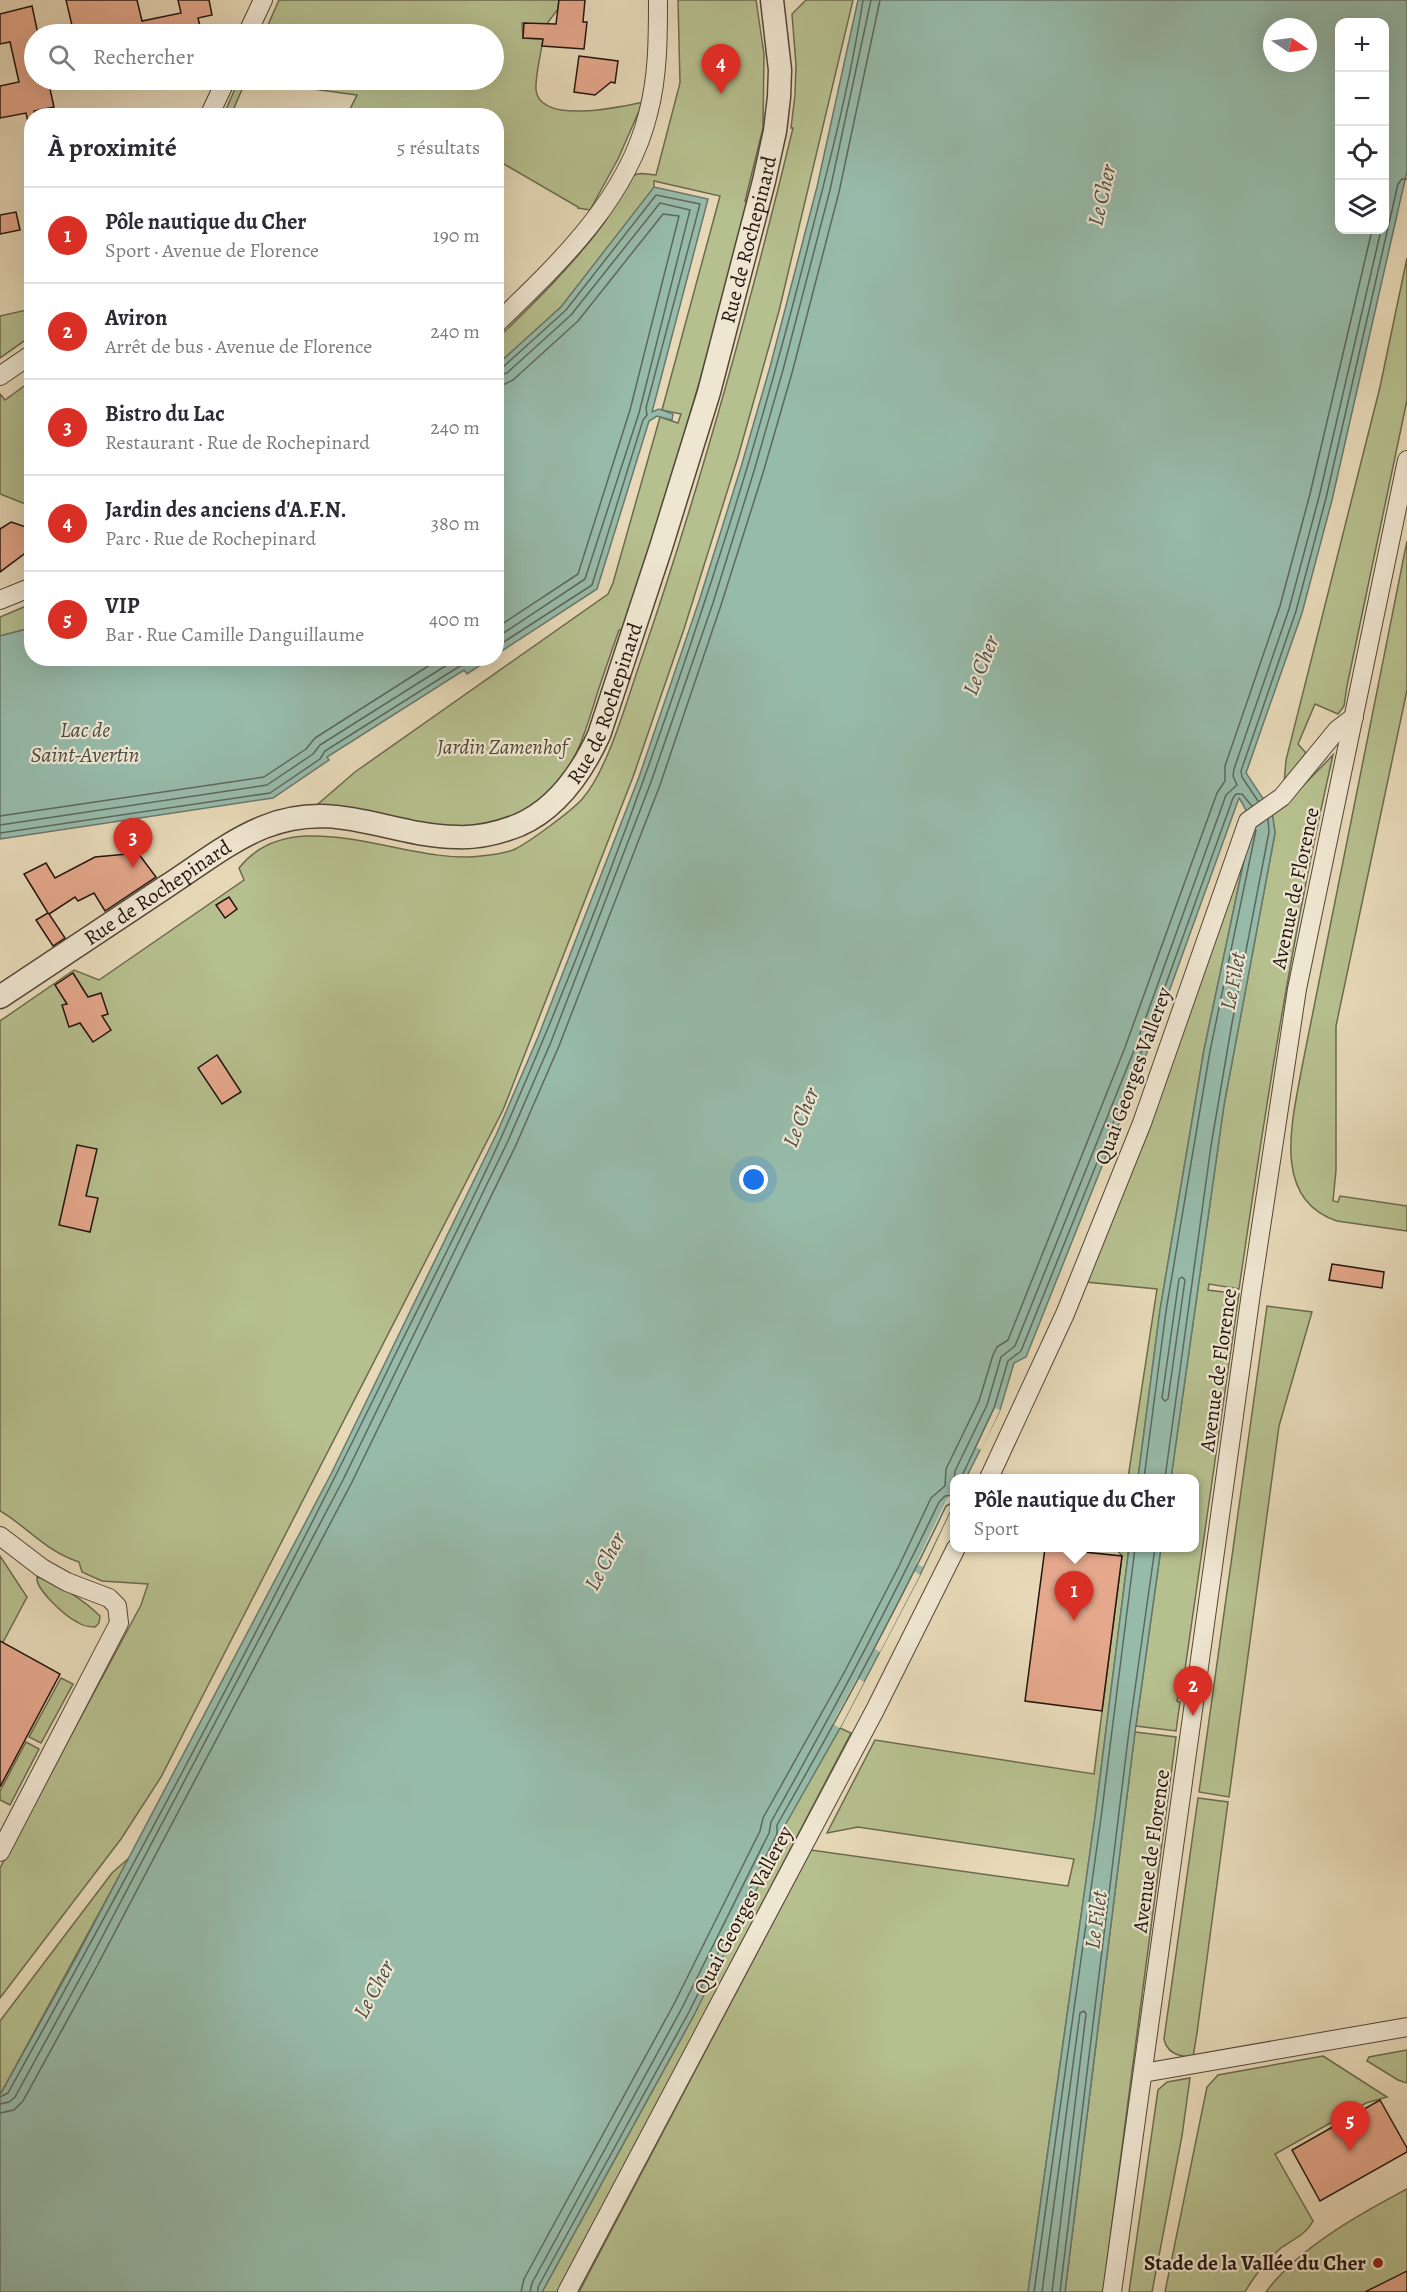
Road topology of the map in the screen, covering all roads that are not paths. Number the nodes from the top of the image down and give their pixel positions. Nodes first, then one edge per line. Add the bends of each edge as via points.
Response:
1 (262, 0) edge
2 (658, 0) edge
3 (772, 0) edge
4 (251, 24) edge
5 (221, 90) edge
6 (213, 108) edge
7 (504, 316) edge
8 (24, 360) edge
9 (0, 376) edge
10 (1407, 460) edge
11 (24, 590) edge
12 (0, 600) edge
13 (1354, 717) junction
14 (0, 997) edge
15 (991, 1474) edge
16 (0, 1536) edge
17 (954, 1552) edge
18 (0, 1852) edge
19 (1407, 2027) edge
20 (1143, 2073) junction
21 (567, 2292) edge
22 (1112, 2292) edge

1 - 4 street
2 - 7 street via 656,76 648,116 628,166 598,217
3 - 14 street, Rue de Rochepinard via 779,97 765,181 709,392 664,537 598,735 575,778 551,804 528,820 473,837 436,835 330,816 294,817 262,827
5 - 6 street
8 - 9 street
10 - 13 street, Avenue de Florence
11 - 12 street
13 - 15 street, Quai Georges Vallerey via 1337,730 1282,797 1248,821 1142,1123 1065,1314
13 - 20 street, Avenue de Florence via 1297,989 1276,1121
16 - 18 street via 42,1568 109,1598 117,1606 119,1616 119,1623
17 - 21 street, Quai Georges Vallerey via 875,1710
19 - 20 street
20 - 22 street, Avenue de Florence

